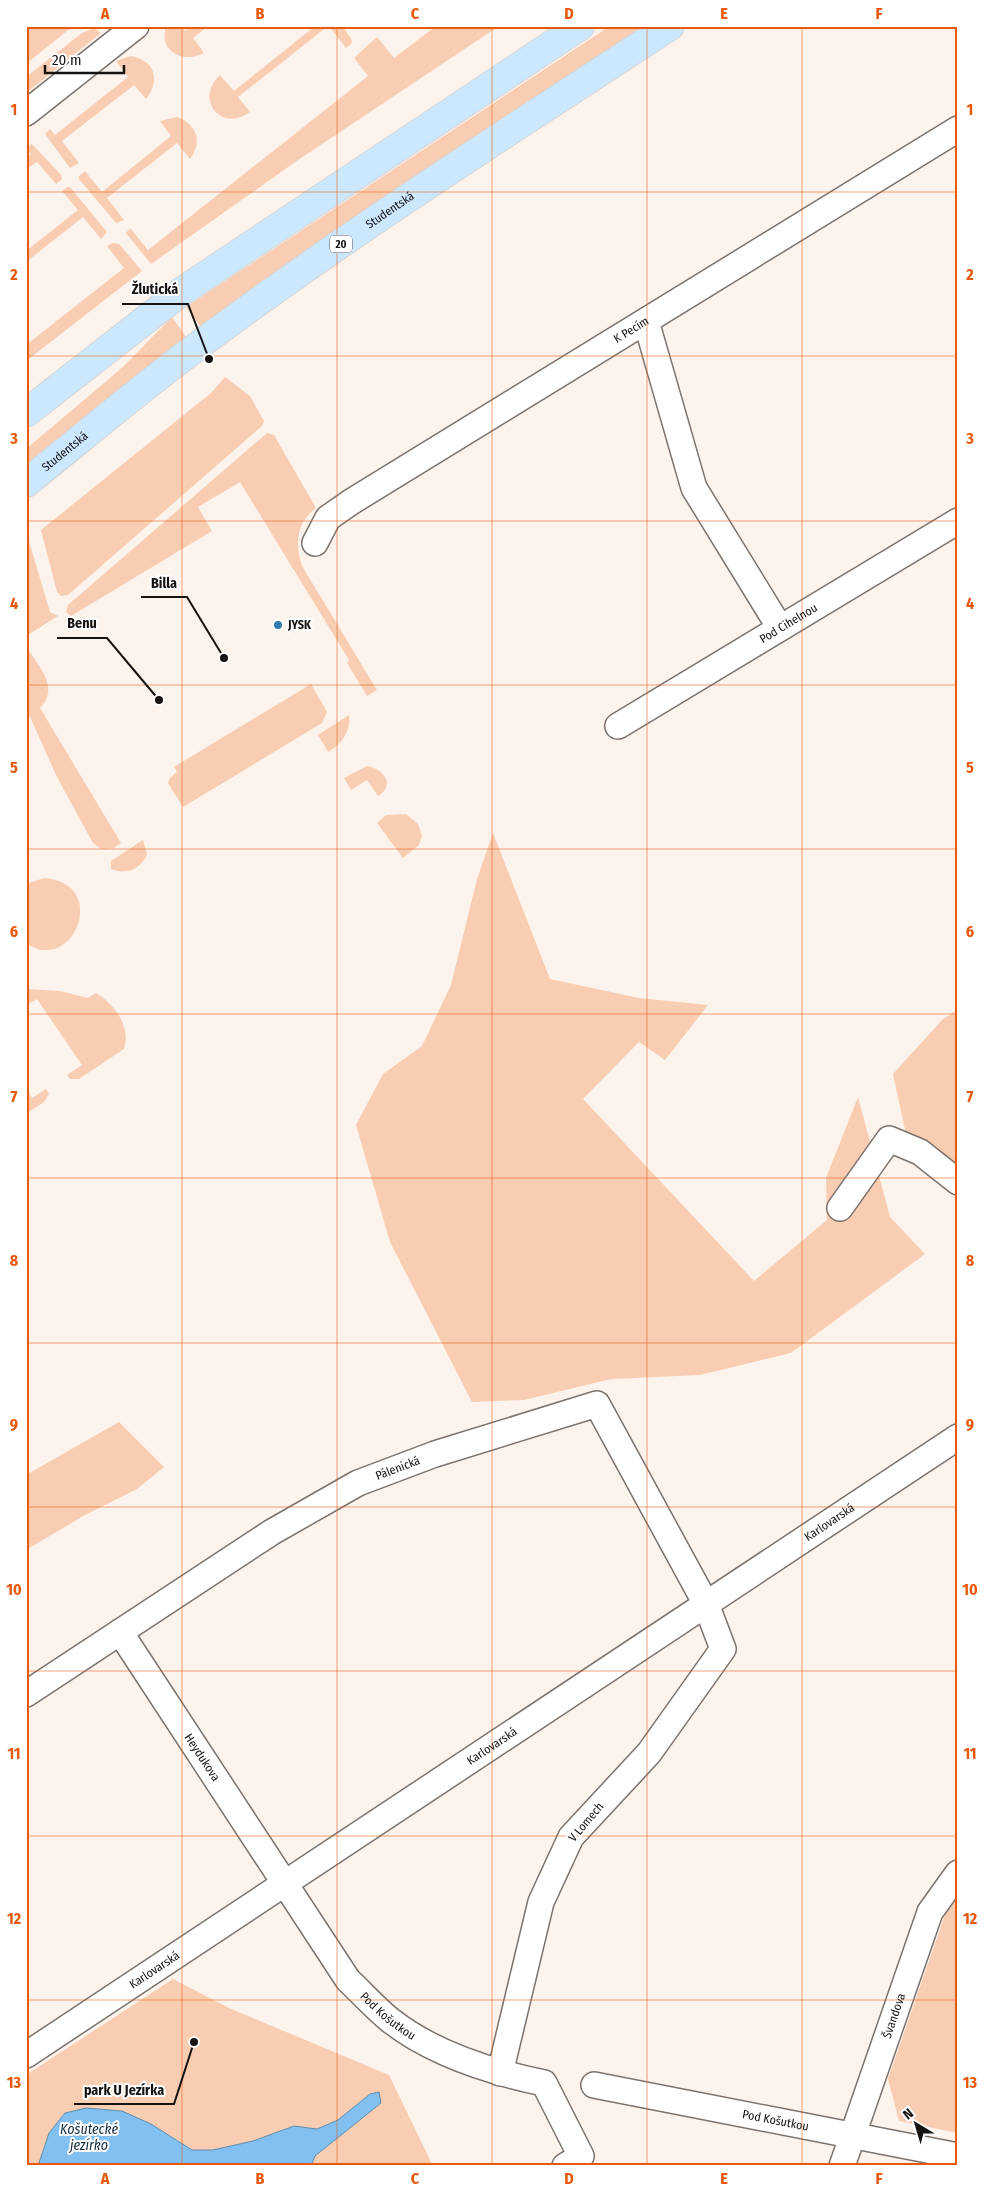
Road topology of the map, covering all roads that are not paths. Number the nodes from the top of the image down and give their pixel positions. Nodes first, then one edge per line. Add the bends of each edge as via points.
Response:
1 (136, 26) edge
2 (580, 26) edge
3 (670, 26) edge
4 (26, 113) edge
5 (958, 129) edge
6 (646, 321) junction
7 (26, 413) edge
8 (26, 483) edge
9 (958, 521) edge
10 (315, 543) dead end
11 (780, 628) junction
12 (618, 726) dead end
13 (958, 1182) edge
14 (840, 1208) dead end
15 (958, 1437) edge
16 (706, 1604) junction
17 (120, 1632) junction
18 (26, 1694) edge
19 (958, 1873) edge
20 (286, 1881) junction
21 (26, 2055) edge
22 (500, 2074) junction
23 (594, 2085) dead end
24 (852, 2135) junction
25 (958, 2156) edge
26 (577, 2162) edge
27 (842, 2166) edge

1 - 4 street
2 - 7 main road via 181,292
3 - 8 main road, Studentská / 20 via 429,184 237,317
5 - 6 street, K Pecím
6 - 10 street, K Pecím via 351,502 328,518
6 - 11 street via 694,488
9 - 11 street, Pod Cihelnou
11 - 12 street, Pod Cihelnou
13 - 14 street via 920,1152 889,1139
15 - 16 street, Karlovarská
16 - 17 street, Pálenická via 597,1404 435,1454 358,1483 272,1532
16 - 20 street, Karlovarská
16 - 22 street, V Lomech via 723,1649 649,1753 571,1837 541,1902
17 - 18 street, Pálenická
17 - 20 street, Heydukova
19 - 24 street, Švandova via 930,1912
20 - 21 street, Karlovarská
20 - 22 street, Pod Košutkou via 348,1980 390,2020 431,2046
22 - 26 street, Pod Košutkou via 544,2083
23 - 24 street, Pod Košutkou
24 - 25 street, Pod Košutkou
24 - 27 street, Švandova

